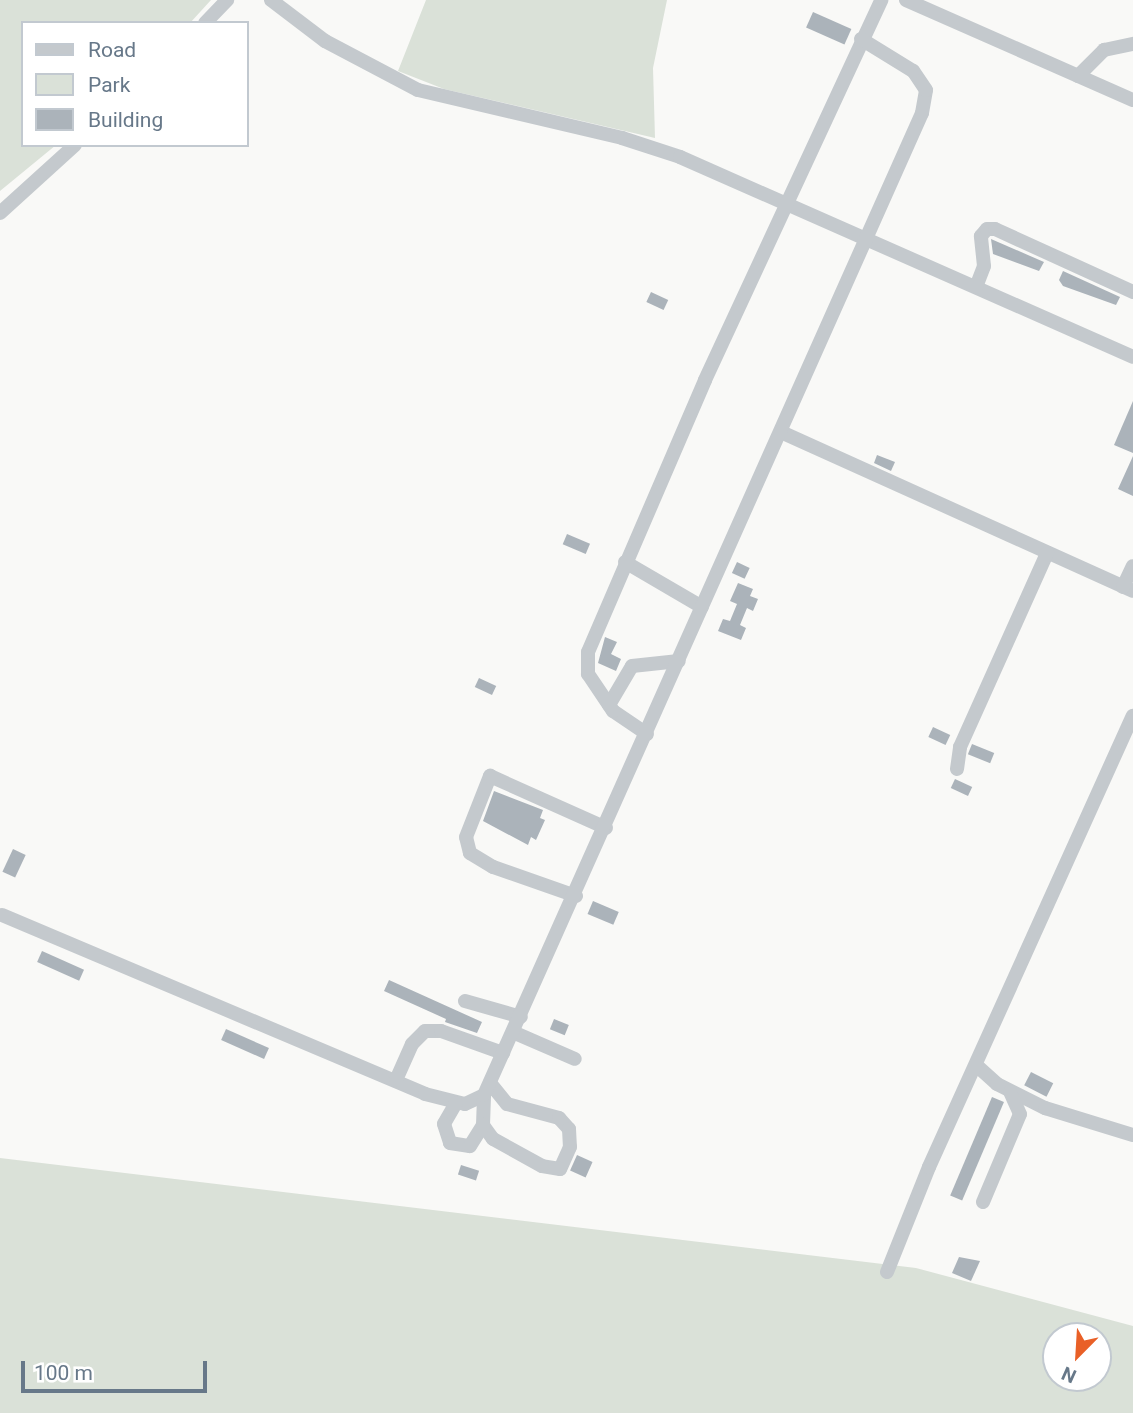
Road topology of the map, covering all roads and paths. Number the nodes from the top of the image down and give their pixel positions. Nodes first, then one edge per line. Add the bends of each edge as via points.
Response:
1 (226, 0) edge
2 (271, 0) edge
3 (881, 0) edge
4 (906, 0) edge
5 (207, 21) edge
6 (862, 39) junction
7 (1133, 44) edge
8 (1078, 76) junction
9 (1133, 100) edge
10 (73, 147) edge
11 (788, 203) junction
12 (0, 212) edge
13 (866, 238) junction
14 (976, 287) junction
15 (1133, 292) edge
16 (1133, 357) edge
17 (781, 432) junction
18 (1047, 553) junction
19 (625, 562) junction
20 (1133, 566) edge
21 (1128, 589) edge
22 (702, 607) junction
23 (679, 661) junction
24 (609, 705) junction
25 (1133, 716) edge
26 (647, 734) junction
27 (957, 769) dead end
28 (606, 828) junction
29 (576, 896) junction
30 (2, 915) dead end
31 (466, 1001) dead end
32 (521, 1017) junction
33 (515, 1033) junction
34 (503, 1053) junction
35 (575, 1059) dead end
36 (975, 1065) junction
37 (396, 1080) junction
38 (487, 1089) junction
39 (1010, 1092) junction
40 (457, 1103) junction
41 (483, 1125) junction
42 (1133, 1135) edge
43 (983, 1202) dead end
44 (887, 1272) dead end

1 - 5 street
2 - 11 street via 325,41 418,90 632,141 705,166
3 - 6 street
4 - 8 street
6 - 11 street
6 - 13 street via 913,71 926,90 910,143
7 - 8 street via 1104,50
8 - 9 street
10 - 12 street
11 - 13 street
11 - 19 street
13 - 14 street
13 - 17 street
14 - 15 street via 984,265 981,236 987,229 995,229
14 - 16 street
17 - 18 street
17 - 22 street
18 - 21 street
18 - 27 street via 960,747
19 - 22 street
19 - 24 street via 586,664
20 - 21 street
22 - 23 street
23 - 24 street via 632,666
23 - 26 street
24 - 26 street via 625,722
25 - 36 street
26 - 28 street
28 - 29 street
28 - 29 street via 490,776 466,837 470,853 493,867
29 - 32 street
30 - 37 street
31 - 32 street
32 - 33 street
33 - 34 street
33 - 35 street
34 - 37 street via 441,1031 425,1031 412,1044
34 - 38 street
36 - 39 street
36 - 44 street
37 - 40 street
38 - 40 street
38 - 41 street
38 - 41 street via 507,1104 559,1118 569,1129 570,1147 559,1169 541,1166 493,1139
39 - 42 street via 1045,1108
39 - 43 street via 1019,1107 1018,1120
40 - 41 street via 444,1124 450,1143 470,1146

